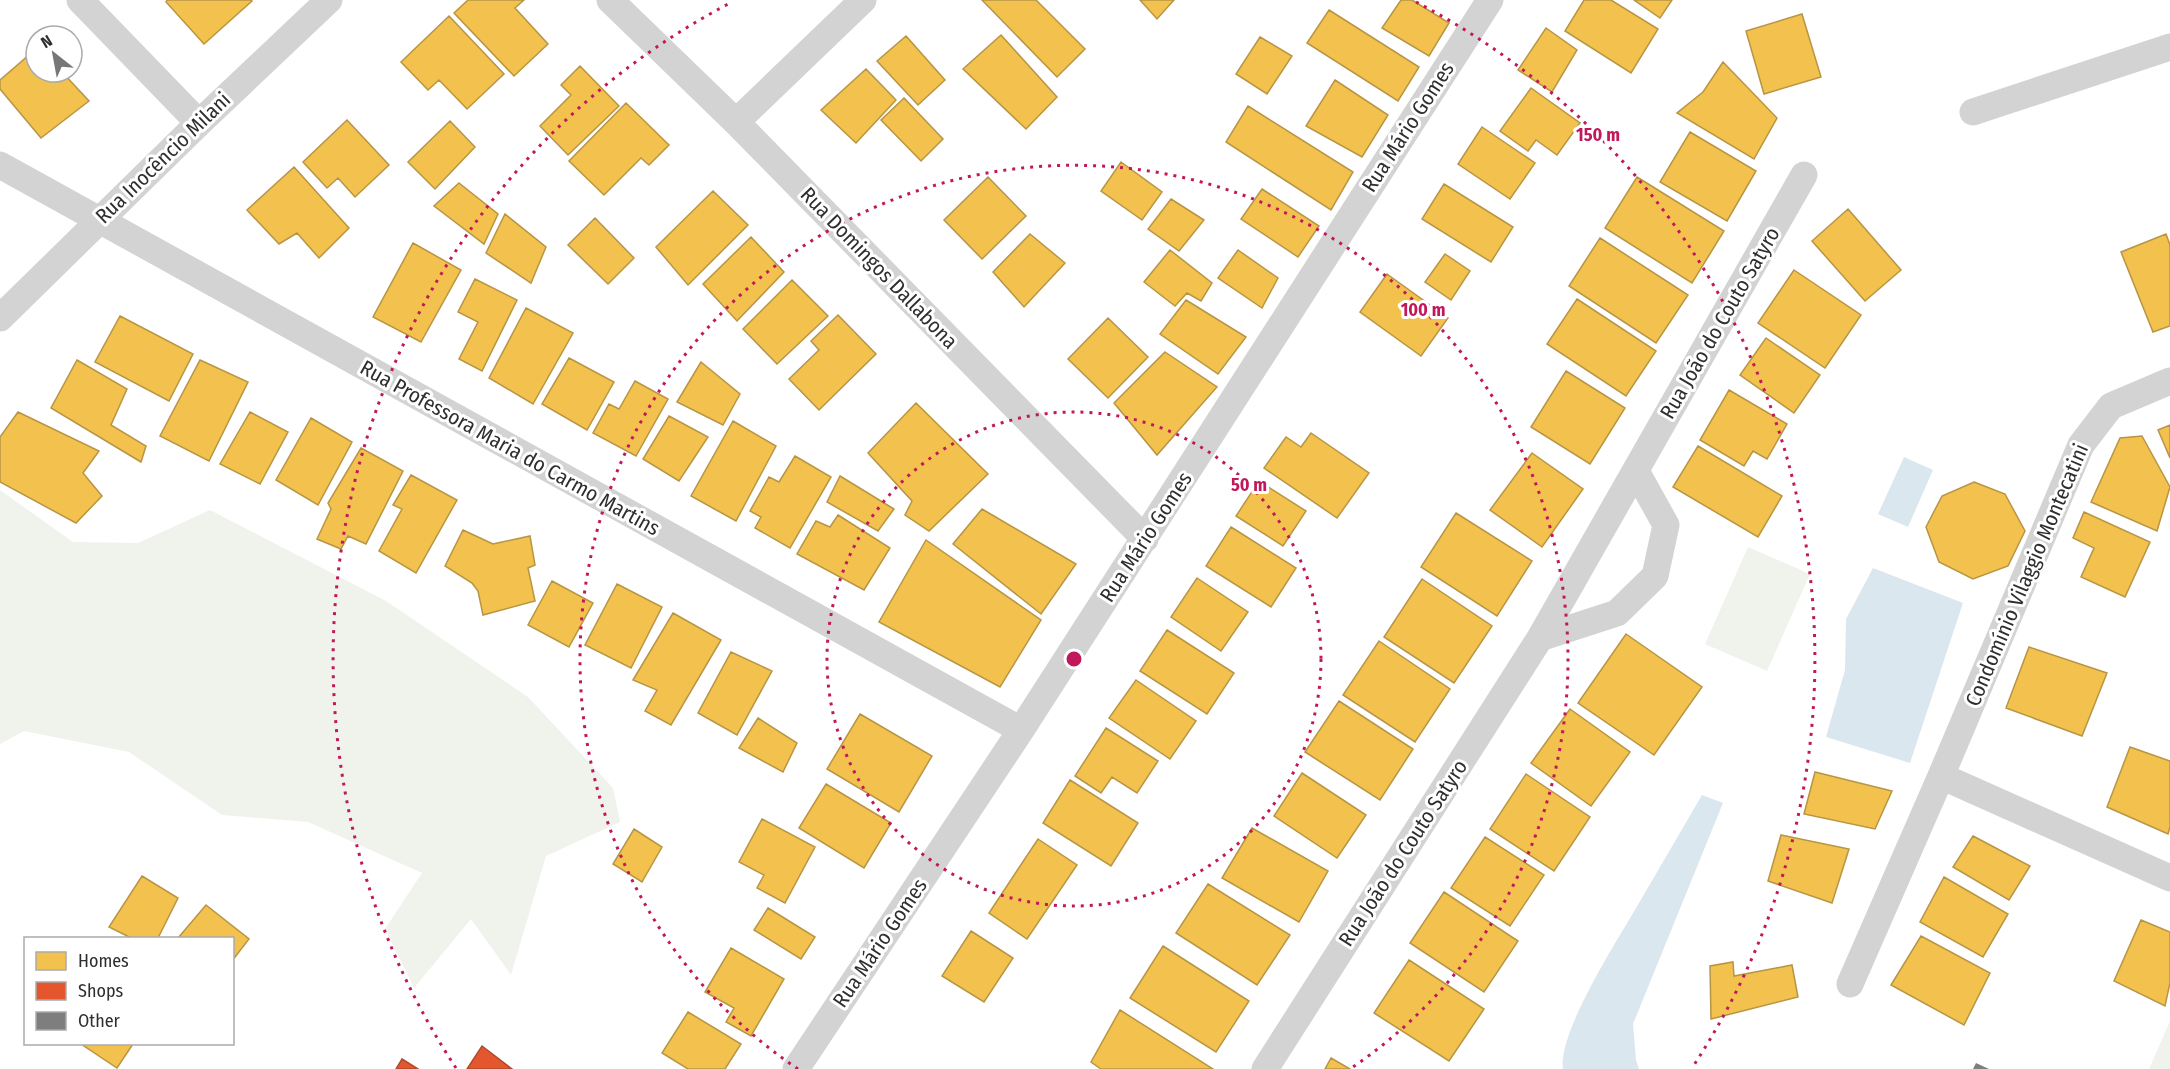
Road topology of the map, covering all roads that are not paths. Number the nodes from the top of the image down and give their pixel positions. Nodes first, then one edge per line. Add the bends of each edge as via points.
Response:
1 (80, 0) edge
2 (329, 0) edge
3 (610, 0) edge
4 (863, 0) edge
5 (1490, 0) edge
6 (2170, 47) edge
7 (1973, 112) dead end
8 (736, 122) junction
9 (199, 123) junction
10 (0, 165) edge
11 (1804, 175) dead end
12 (98, 221) junction
13 (0, 318) edge
14 (2170, 381) edge
15 (1636, 471) junction
16 (1145, 539) junction
17 (1540, 638) junction
18 (1021, 730) junction
19 (1941, 776) junction
20 (2170, 878) edge
21 (1850, 984) dead end
22 (796, 1069) edge
23 (1265, 1069) edge

1 - 9 street
2 - 9 street, Rua Inocêncio Milani
3 - 8 street, Rua Domingos Dallabona
4 - 8 street
5 - 16 street, Rua Mário Gomes
6 - 7 street
8 - 16 street, Rua Domingos Dallabona
9 - 12 street, Rua Inocêncio Milani
10 - 12 street, Rua Professora Maria do Carmo Martins
11 - 15 street, Rua João do Couto Satyro
12 - 13 street, Rua Inocêncio Milani
12 - 18 street, Rua Professora Maria do Carmo Martins
14 - 19 street, Condomínio Vilaggio Montecatini via 2111,406 2081,445
15 - 17 street, Rua João do Couto Satyro
15 - 17 street via 1666,525 1655,576 1617,613
16 - 18 street, Rua Mário Gomes
17 - 23 street, Rua João do Couto Satyro
18 - 22 street, Rua Mário Gomes
19 - 20 street
19 - 21 street, Condomínio Vilaggio Montecatini

